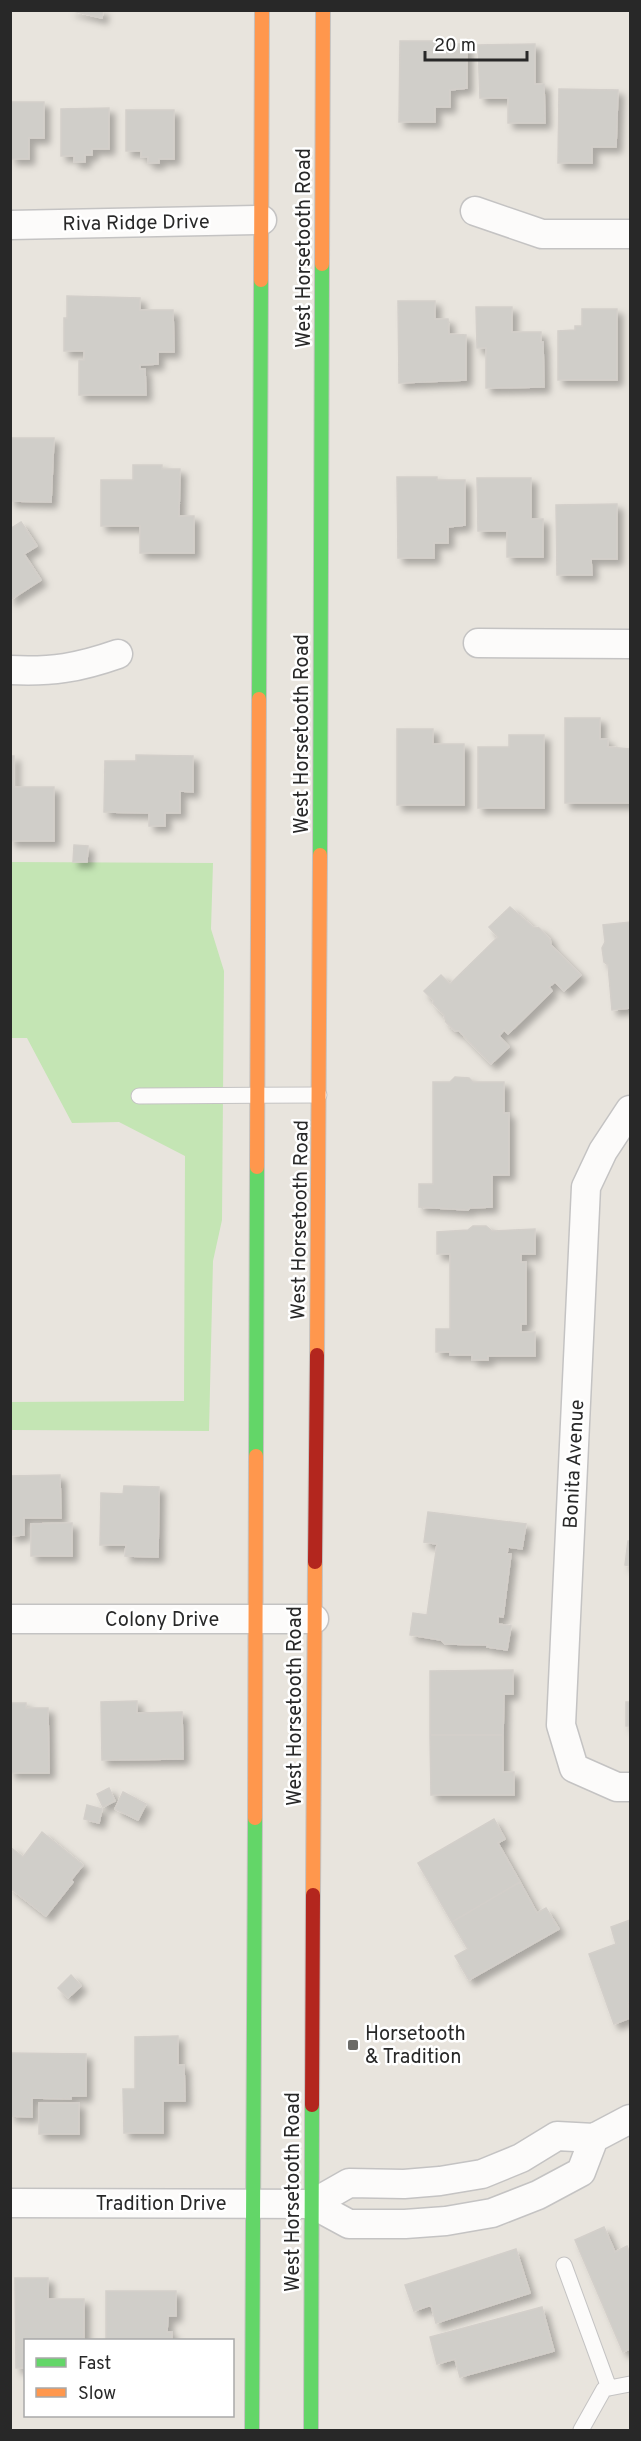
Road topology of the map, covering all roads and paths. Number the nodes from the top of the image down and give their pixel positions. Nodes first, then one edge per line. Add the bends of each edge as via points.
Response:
1 (262, 10) edge
2 (323, 10) edge
3 (475, 211) dead end
4 (262, 220) junction
5 (10, 225) edge
6 (630, 234) edge
7 (478, 644) dead end
8 (630, 644) edge
9 (118, 654) dead end
10 (10, 670) edge
11 (258, 1095) junction
12 (320, 1095) junction
13 (139, 1096) dead end
14 (630, 1110) edge
15 (10, 1619) edge
16 (256, 1619) junction
17 (314, 1619) junction
18 (630, 1787) edge
19 (630, 2119) edge
20 (594, 2138) junction
21 (10, 2203) edge
22 (253, 2203) junction
23 (312, 2204) junction
24 (564, 2265) dead end
25 (630, 2384) edge
26 (609, 2388) junction
27 (252, 2430) edge
28 (310, 2430) edge
29 (581, 2430) edge

1 - 4 main road, West Horsetooth Road
2 - 12 main road, West Horsetooth Road
3 - 6 street via 542,234
4 - 5 street, Riva Ridge Drive
4 - 11 main road, West Horsetooth Road
7 - 8 street
9 - 10 street via 47,672
11 - 12 lane
11 - 13 lane
11 - 16 main road, West Horsetooth Road
12 - 17 main road, West Horsetooth Road
14 - 18 street, Bonita Avenue via 603,1151 586,1187 561,1725 574,1768 617,1787
15 - 16 street, Colony Drive
16 - 17 street, Colony Drive
16 - 22 main road, West Horsetooth Road
17 - 23 main road, West Horsetooth Road
19 - 20 street
20 - 23 street via 557,2136 521,2158 471,2176 404,2184 349,2183
20 - 23 street, Tradition Drive via 581,2172 492,2213 446,2222 349,2224
21 - 22 street, Tradition Drive
22 - 23 street, Tradition Drive
22 - 27 main road, West Horsetooth Road
23 - 28 main road, West Horsetooth Road
24 - 26 lane
25 - 26 lane
26 - 29 lane via 604,2389

